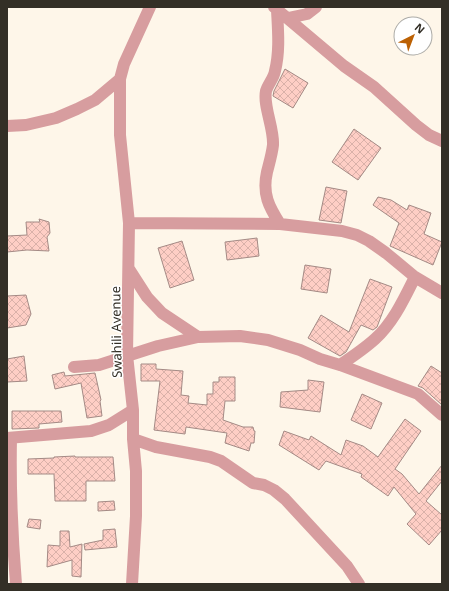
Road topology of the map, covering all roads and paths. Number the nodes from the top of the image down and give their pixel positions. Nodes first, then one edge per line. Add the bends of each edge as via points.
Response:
1 (150, 7) edge
2 (316, 7) edge
3 (275, 8) edge
4 (288, 18) junction
5 (120, 79) junction
6 (7, 126) edge
7 (442, 141) edge
8 (129, 223) junction
9 (280, 224) junction
10 (129, 269) junction
11 (415, 277) junction
12 (442, 293) edge
13 (198, 337) junction
14 (127, 355) junction
15 (340, 364) junction
16 (74, 367) dead end
17 (133, 410) junction
18 (442, 415) edge
19 (9, 438) edge
20 (133, 439) junction
21 (16, 584) edge
22 (132, 584) edge
23 (359, 584) edge

1 - 5 street, Swahili Avenue via 124,64
2 - 4 street via 307,14
3 - 4 street
3 - 9 street via 278,34 277,62 275,73 266,91 273,148 266,175 266,192 269,206
4 - 7 street via 344,66 374,87 416,125
5 - 6 street via 95,100 56,118 26,125
5 - 8 street, Swahili Avenue via 120,135
8 - 9 street
8 - 10 street, Swahili Avenue
9 - 11 street via 357,235 386,253
10 - 13 street via 147,297 162,313
10 - 14 street, Swahili Avenue
11 - 12 street
11 - 15 street via 389,323 371,342
13 - 14 street
13 - 15 street via 240,336 268,340
14 - 16 street via 99,365
14 - 17 street, Swahili Avenue
15 - 18 street via 418,394
17 - 19 street via 109,425 91,431
17 - 20 street, Swahili Avenue
19 - 21 street
20 - 22 street, Swahili Avenue via 136,516
20 - 23 street via 156,447 210,457 253,483 274,490 347,566

